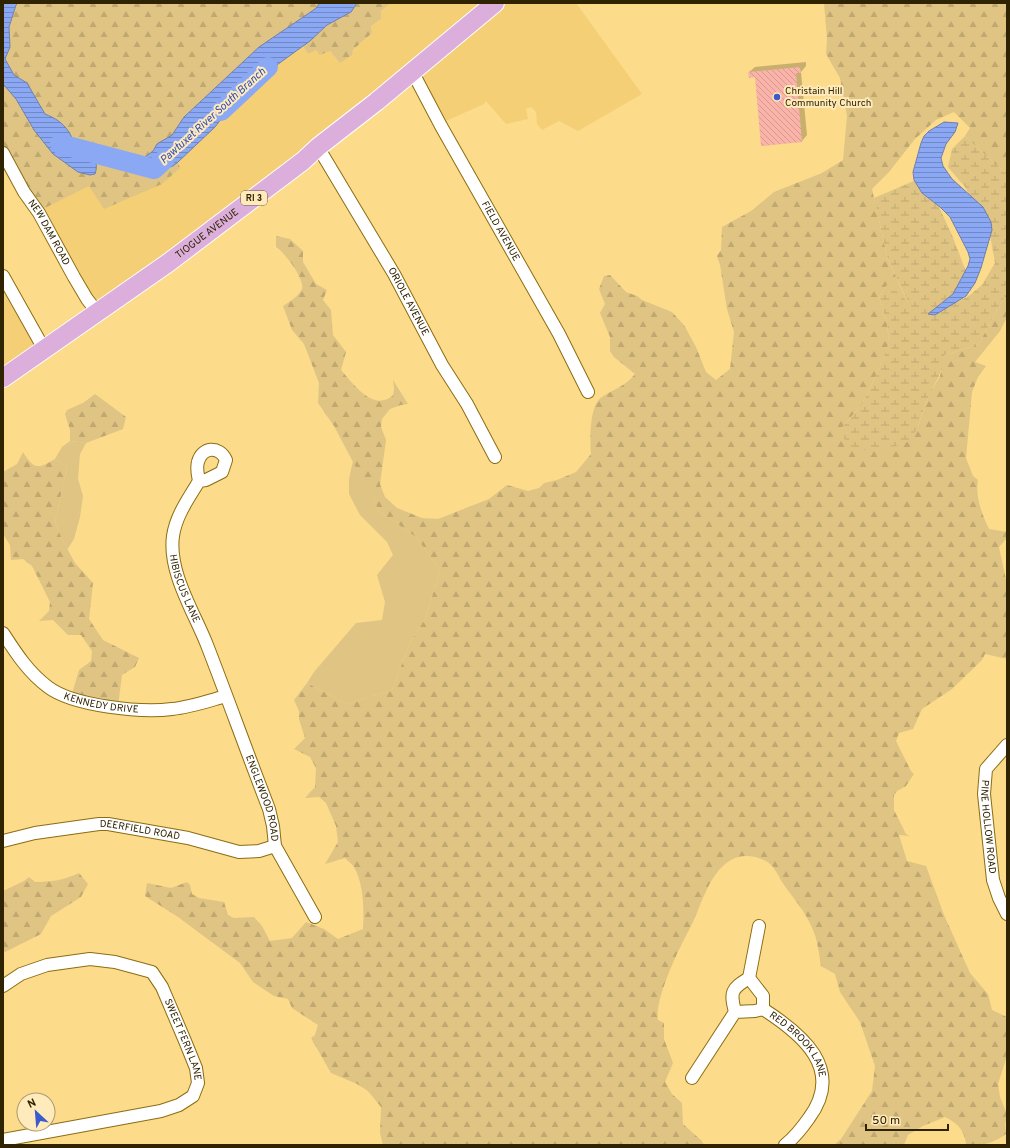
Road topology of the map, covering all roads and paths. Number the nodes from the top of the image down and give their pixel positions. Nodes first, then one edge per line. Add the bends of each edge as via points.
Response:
1 (495, 3) edge
2 (412, 72) junction
3 (318, 147) junction
4 (3, 152) edge
5 (3, 276) edge
6 (97, 312) junction
7 (44, 349) junction
8 (3, 378) edge
9 (588, 392) dead end
10 (495, 458) dead end
11 (199, 481) dead end
12 (3, 633) edge
13 (226, 696) junction
14 (1007, 744) edge
15 (3, 841) edge
16 (275, 846) junction
17 (1007, 914) edge
18 (315, 917) dead end
19 (759, 926) dead end
20 (749, 978) junction
21 (3, 986) edge
22 (763, 1008) junction
23 (735, 1012) junction
24 (692, 1078) dead end
25 (3, 1140) edge
26 (785, 1145) edge

1 - 2 main road, TIOGUE AVENUE / RI 3
2 - 3 main road, TIOGUE AVENUE / RI 3
2 - 9 street, FIELD AVENUE via 440,126 559,334
3 - 6 main road, TIOGUE AVENUE / RI 3 via 174,259
3 - 10 street, ORIOLE AVENUE via 394,274
4 - 6 street, NEW DAM ROAD via 24,192
5 - 7 street
6 - 7 main road, TIOGUE AVENUE / RI 3
7 - 8 main road, TIOGUE AVENUE / RI 3
11 - 13 street, HIBISCUS LANE via 179,516 173,536 173,555 179,578
12 - 13 street, KENNEDY DRIVE via 23,663 49,688 64,696 85,702 165,710
13 - 16 street, ENGLEWOOD ROAD via 269,809
14 - 17 street, PINE HOLLOW ROAD via 986,769 984,794 993,880
15 - 16 street, DEERFIELD ROAD via 35,833 108,824 188,838 240,852 259,851
16 - 18 street, ENGLEWOOD ROAD
19 - 20 street
20 - 22 street, RED BROOK LANE via 763,996
20 - 23 street via 734,990 732,999
21 - 25 street, SWEET FERN LANE via 21,974 48,965 90,960 115,962 152,972 162,987 196,1068 198,1083 193,1096 179,1105 161,1111
22 - 23 street, RED BROOK LANE
22 - 26 street, RED BROOK LANE via 808,1044 820,1064 823,1086 817,1108 795,1137
23 - 24 street

